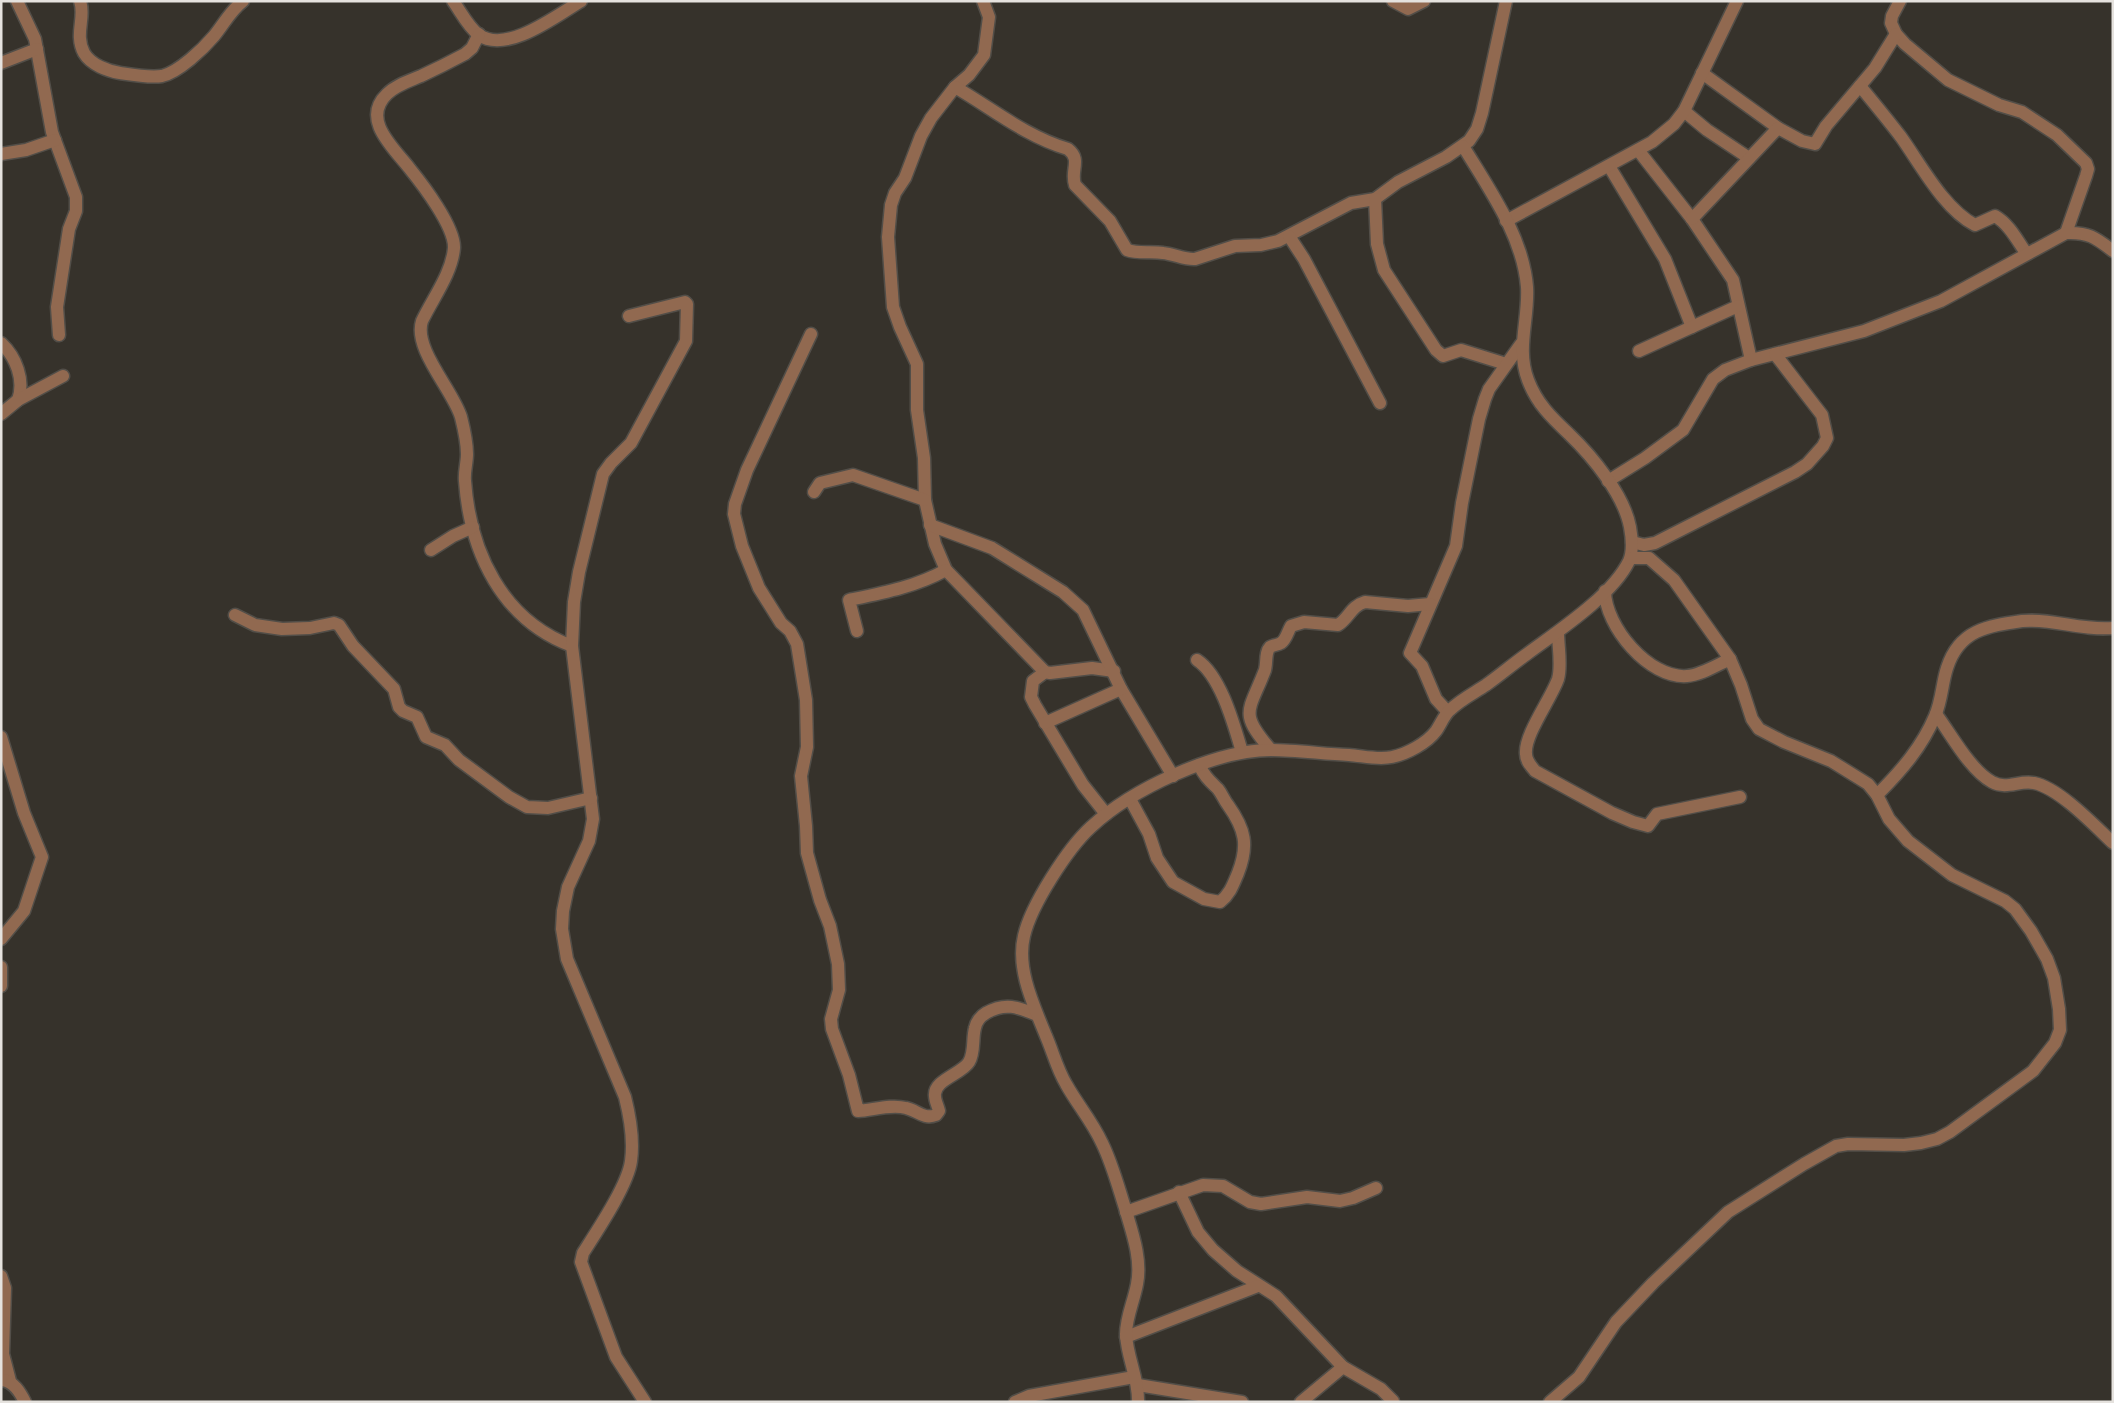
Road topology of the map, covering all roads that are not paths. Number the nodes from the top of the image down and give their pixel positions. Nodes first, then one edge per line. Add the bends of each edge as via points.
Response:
1 (18, 1) edge
2 (80, 1) edge
3 (243, 1) edge
4 (453, 1) edge
5 (581, 1) edge
6 (983, 1) edge
7 (1393, 1) edge
8 (1424, 1) edge
9 (1506, 1) edge
10 (1737, 1) edge
11 (1900, 1) edge
12 (479, 34) junction
13 (1896, 34) junction
14 (37, 49) junction
15 (1, 63) edge
16 (1702, 73) junction
17 (1860, 86) junction
18 (955, 87) junction
19 (1684, 111) junction
20 (1778, 128) junction
21 (55, 140) junction
22 (1463, 146) junction
23 (1638, 150) junction
24 (1, 154) edge
25 (1749, 158) junction
26 (1609, 166) junction
27 (1375, 199) junction
28 (1692, 219) junction
29 (1506, 221) junction
30 (2066, 233) junction
31 (1289, 236) junction
32 (2113, 251) edge
33 (2026, 254) junction
34 (1738, 306) junction
35 (629, 316) dead end
36 (1692, 328) junction
37 (59, 334) dead end
38 (811, 334) dead end
39 (1, 343) edge
40 (1521, 344) junction
41 (1639, 351) dead end
42 (1775, 354) junction
43 (1751, 360) junction
44 (1506, 364) junction
45 (64, 376) dead end
46 (18, 400) junction
47 (1380, 403) dead end
48 (1, 414) edge
49 (1608, 481) junction
50 (814, 492) dead end
51 (925, 500) junction
52 (930, 525) junction
53 (473, 527) junction
54 (1632, 542) junction
55 (431, 550) dead end
56 (1631, 558) junction
57 (946, 570) junction
58 (1605, 591) junction
59 (1430, 604) junction
60 (235, 615) dead end
61 (2113, 628) edge
62 (857, 631) dead end
63 (1558, 632) junction
64 (572, 646) junction
65 (1730, 659) junction
66 (1197, 660) dead end
67 (1114, 671) junction
68 (1045, 672) junction
69 (1121, 689) junction
70 (1447, 711) junction
71 (1936, 714) junction
72 (1045, 724) junction
73 (1, 738) edge
74 (1271, 750) junction
75 (1242, 752) junction
76 (1199, 765) junction
77 (1173, 776) junction
78 (1877, 795) junction
79 (1740, 797) dead end
80 (591, 798) junction
81 (1130, 799) junction
82 (1106, 814) junction
83 (2113, 843) edge
84 (1, 939) edge
85 (1, 967) edge
86 (1, 986) edge
87 (1037, 1015) junction
88 (1376, 1188) dead end
89 (1179, 1192) junction
90 (1126, 1212) junction
91 (1, 1276) edge
92 (1258, 1286) junction
93 (1126, 1337) junction
94 (1343, 1367) junction
95 (6, 1380) edge
96 (1136, 1381) junction
97 (1393, 1401) edge
98 (25, 1402) edge
99 (645, 1402) edge
100 (1016, 1402) edge
101 (1138, 1402) edge
102 (1242, 1402) edge
103 (1301, 1402) edge
104 (1550, 1402) edge

1 - 14 street
2 - 3 street via 80,37 85,55 110,71 162,76 194,56 214,36 233,8
4 - 12 street
5 - 12 street via 519,36 492,41
6 - 18 street via 988,17 984,55
7 - 8 street via 1408,9
9 - 22 street via 1482,112 1473,136
10 - 16 street
11 - 13 street via 1891,23
12 - 53 street via 465,54 388,93 378,114 378,124 387,142 437,205 452,237 454,248 449,269 420,329 422,342 461,418 466,448 465,480
13 - 17 street
13 - 30 street via 1948,80 1999,105 2022,112 2057,134 2078,154 2088,169
14 - 15 street
14 - 21 street
16 - 19 street
16 - 20 street
17 - 20 street via 1826,126 1817,143 1802,141
17 - 33 street via 1959,215 1975,225 1989,217 2000,218
18 - 31 street via 1024,132 1068,148 1075,160 1075,185 1110,221 1130,252 1165,253 1192,260 1235,246 1270,244
18 - 51 street via 937,108 922,136 894,198 889,226 893,307 917,364 917,410 925,464
19 - 23 street via 1660,136
19 - 25 street
20 - 25 street
21 - 24 street
21 - 37 street via 77,205 69,229 57,307
22 - 27 street via 1398,182
22 - 29 street
23 - 26 street
23 - 28 street
25 - 28 street
26 - 29 street
26 - 36 street via 1665,259
27 - 31 street via 1351,203
27 - 44 street via 1379,257 1384,270 1436,350 1443,356 1464,350
28 - 34 street via 1732,280
29 - 40 street via 1521,257 1526,281 1528,308
30 - 32 street via 2090,235
30 - 33 street
31 - 47 street
33 - 42 street via 1941,301 1864,331
34 - 36 street
34 - 43 street
35 - 64 street via 686,302 687,337 631,443 603,474 579,572
36 - 41 street
38 - 87 street via 747,470 734,514 742,546 759,588 797,644 806,700 807,747 801,776 807,853 830,926 838,964 832,1029 858,1111 899,1107 924,1117 936,1115 939,1111 934,1095 936,1090 967,1065 975,1026 982,1016 1004,1005 1016,1006
39 - 46 street via 20,374 22,387
40 - 44 street
40 - 49 street via 1525,373 1538,401 1581,446
42 - 43 street
42 - 54 street via 1822,416 1828,438 1824,446 1795,472 1730,506 1655,542
43 - 49 street via 1725,370 1713,379 1684,430
44 - 59 street via 1489,389 1483,407 1456,546
45 - 46 street
46 - 48 street
49 - 54 street via 1626,511
50 - 51 street via 820,483 853,475
51 - 52 street
52 - 57 street
52 - 67 street via 992,548 1063,592 1088,617
53 - 55 street
53 - 64 street via 484,563 505,597 544,632
54 - 56 street
56 - 58 street
56 - 65 street via 1649,558 1674,580
57 - 62 street via 916,585 849,600
57 - 68 street
58 - 63 street
58 - 65 street via 1608,610 1620,630 1641,658 1657,670 1685,676 1698,674
59 - 70 street via 1410,653 1422,666 1436,699
59 - 74 street via 1408,606 1365,602 1358,604 1338,625 1304,622 1291,626 1283,642 1268,650 1266,666 1250,709 1250,722
60 - 80 street via 256,625 282,629 339,625 394,689 401,709 417,717 426,737 445,746 509,797 538,808
61 - 71 street via 2038,620 1980,629 1958,646 1947,668
63 - 70 street
63 - 79 street via 1559,675 1526,751 1528,762 1535,771 1612,813 1648,826 1657,814
64 - 80 street
65 - 78 street via 1752,719 1759,729 1849,770
66 - 75 street via 1208,670 1221,694
67 - 68 street via 1092,668
67 - 69 street
68 - 72 street via 1033,681 1031,697
69 - 72 street
69 - 77 street
70 - 74 street via 1430,737 1396,756
71 - 78 street via 1916,753
71 - 83 street via 1971,762 1987,778 2005,786 2031,782 2045,786 2092,822
72 - 82 street via 1083,785
73 - 84 street via 24,813 42,857 24,911
74 - 75 street
75 - 76 street
76 - 77 street
76 - 81 street via 1233,812 1244,837 1242,864 1229,895 1220,902 1204,899 1173,882 1157,858 1149,834
77 - 81 street
78 - 104 street via 1889,820 1908,841 1952,874 2005,901 2032,931 2054,978 2060,1030 2055,1043 2033,1071 1937,1139 1904,1145 1836,1146 1728,1212 1616,1322 1579,1377
80 - 99 street via 593,819 588,841 568,887 562,929 567,959 625,1097 630,1114 631,1162 621,1189 581,1262 616,1357
81 - 82 street
82 - 87 street via 1079,839 1047,885 1024,936 1022,955
85 - 86 street
87 - 90 street via 1065,1083 1089,1116 1103,1145
88 - 89 street via 1340,1201 1307,1198 1261,1204 1250,1202 1223,1186 1203,1185
89 - 90 street
89 - 92 street via 1198,1232 1213,1250
90 - 93 street via 1139,1271 1126,1322
91 - 95 street via 5,1288 2,1354
92 - 93 street
92 - 94 street via 1288,1307
93 - 96 street
94 - 97 street via 1382,1389
94 - 103 street
95 - 98 street
96 - 100 street via 1046,1392
96 - 101 street
96 - 102 street

